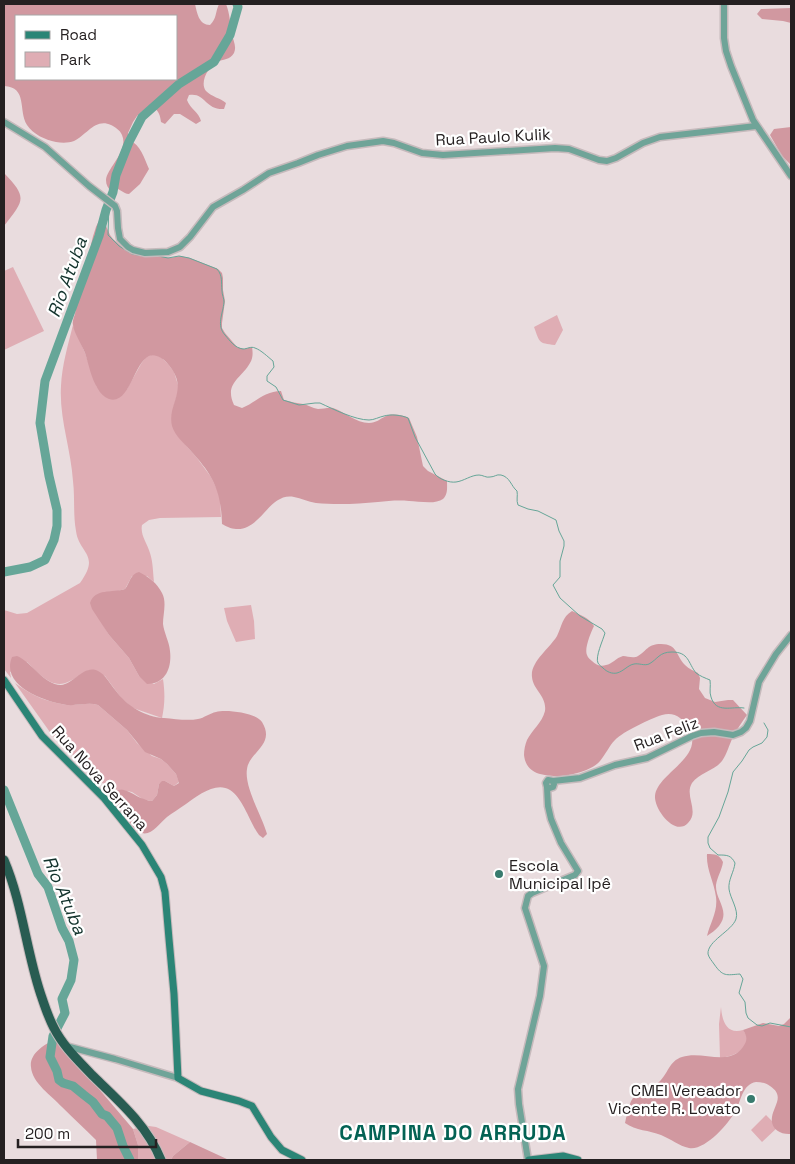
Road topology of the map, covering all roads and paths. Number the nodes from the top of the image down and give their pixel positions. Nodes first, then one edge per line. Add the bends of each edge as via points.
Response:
1 (724, 4) edge
2 (4, 122) edge
3 (756, 126) junction
4 (791, 176) edge
5 (791, 636) edge
6 (4, 680) edge
7 (4, 860) edge
8 (63, 1042) junction
9 (178, 1078) junction
10 (161, 1160) edge
11 (302, 1160) edge
12 (529, 1160) edge
13 (578, 1160) edge

1 - 3 street via 726,50
2 - 3 street, Rua Paulo Kulik via 45,147 113,204 117,211 120,238 133,250 145,253 168,252 180,247 213,207 268,173 353,145 383,141 422,153 443,155 555,148 607,161 660,136
3 - 4 street
5 - 12 street, Rua Feliz via 759,682 750,721 739,734 700,733 647,758 552,785 548,802 551,819 578,871 532,892 525,908 544,966 518,1089
6 - 9 main road, Rua Nova Serrana via 42,736 104,798 142,845 161,877 165,892
7 - 8 highway via 44,1005
8 - 9 street
8 - 10 highway via 139,1122
9 - 11 main road via 201,1091 252,1106 282,1150
12 - 13 main road via 563,1156

